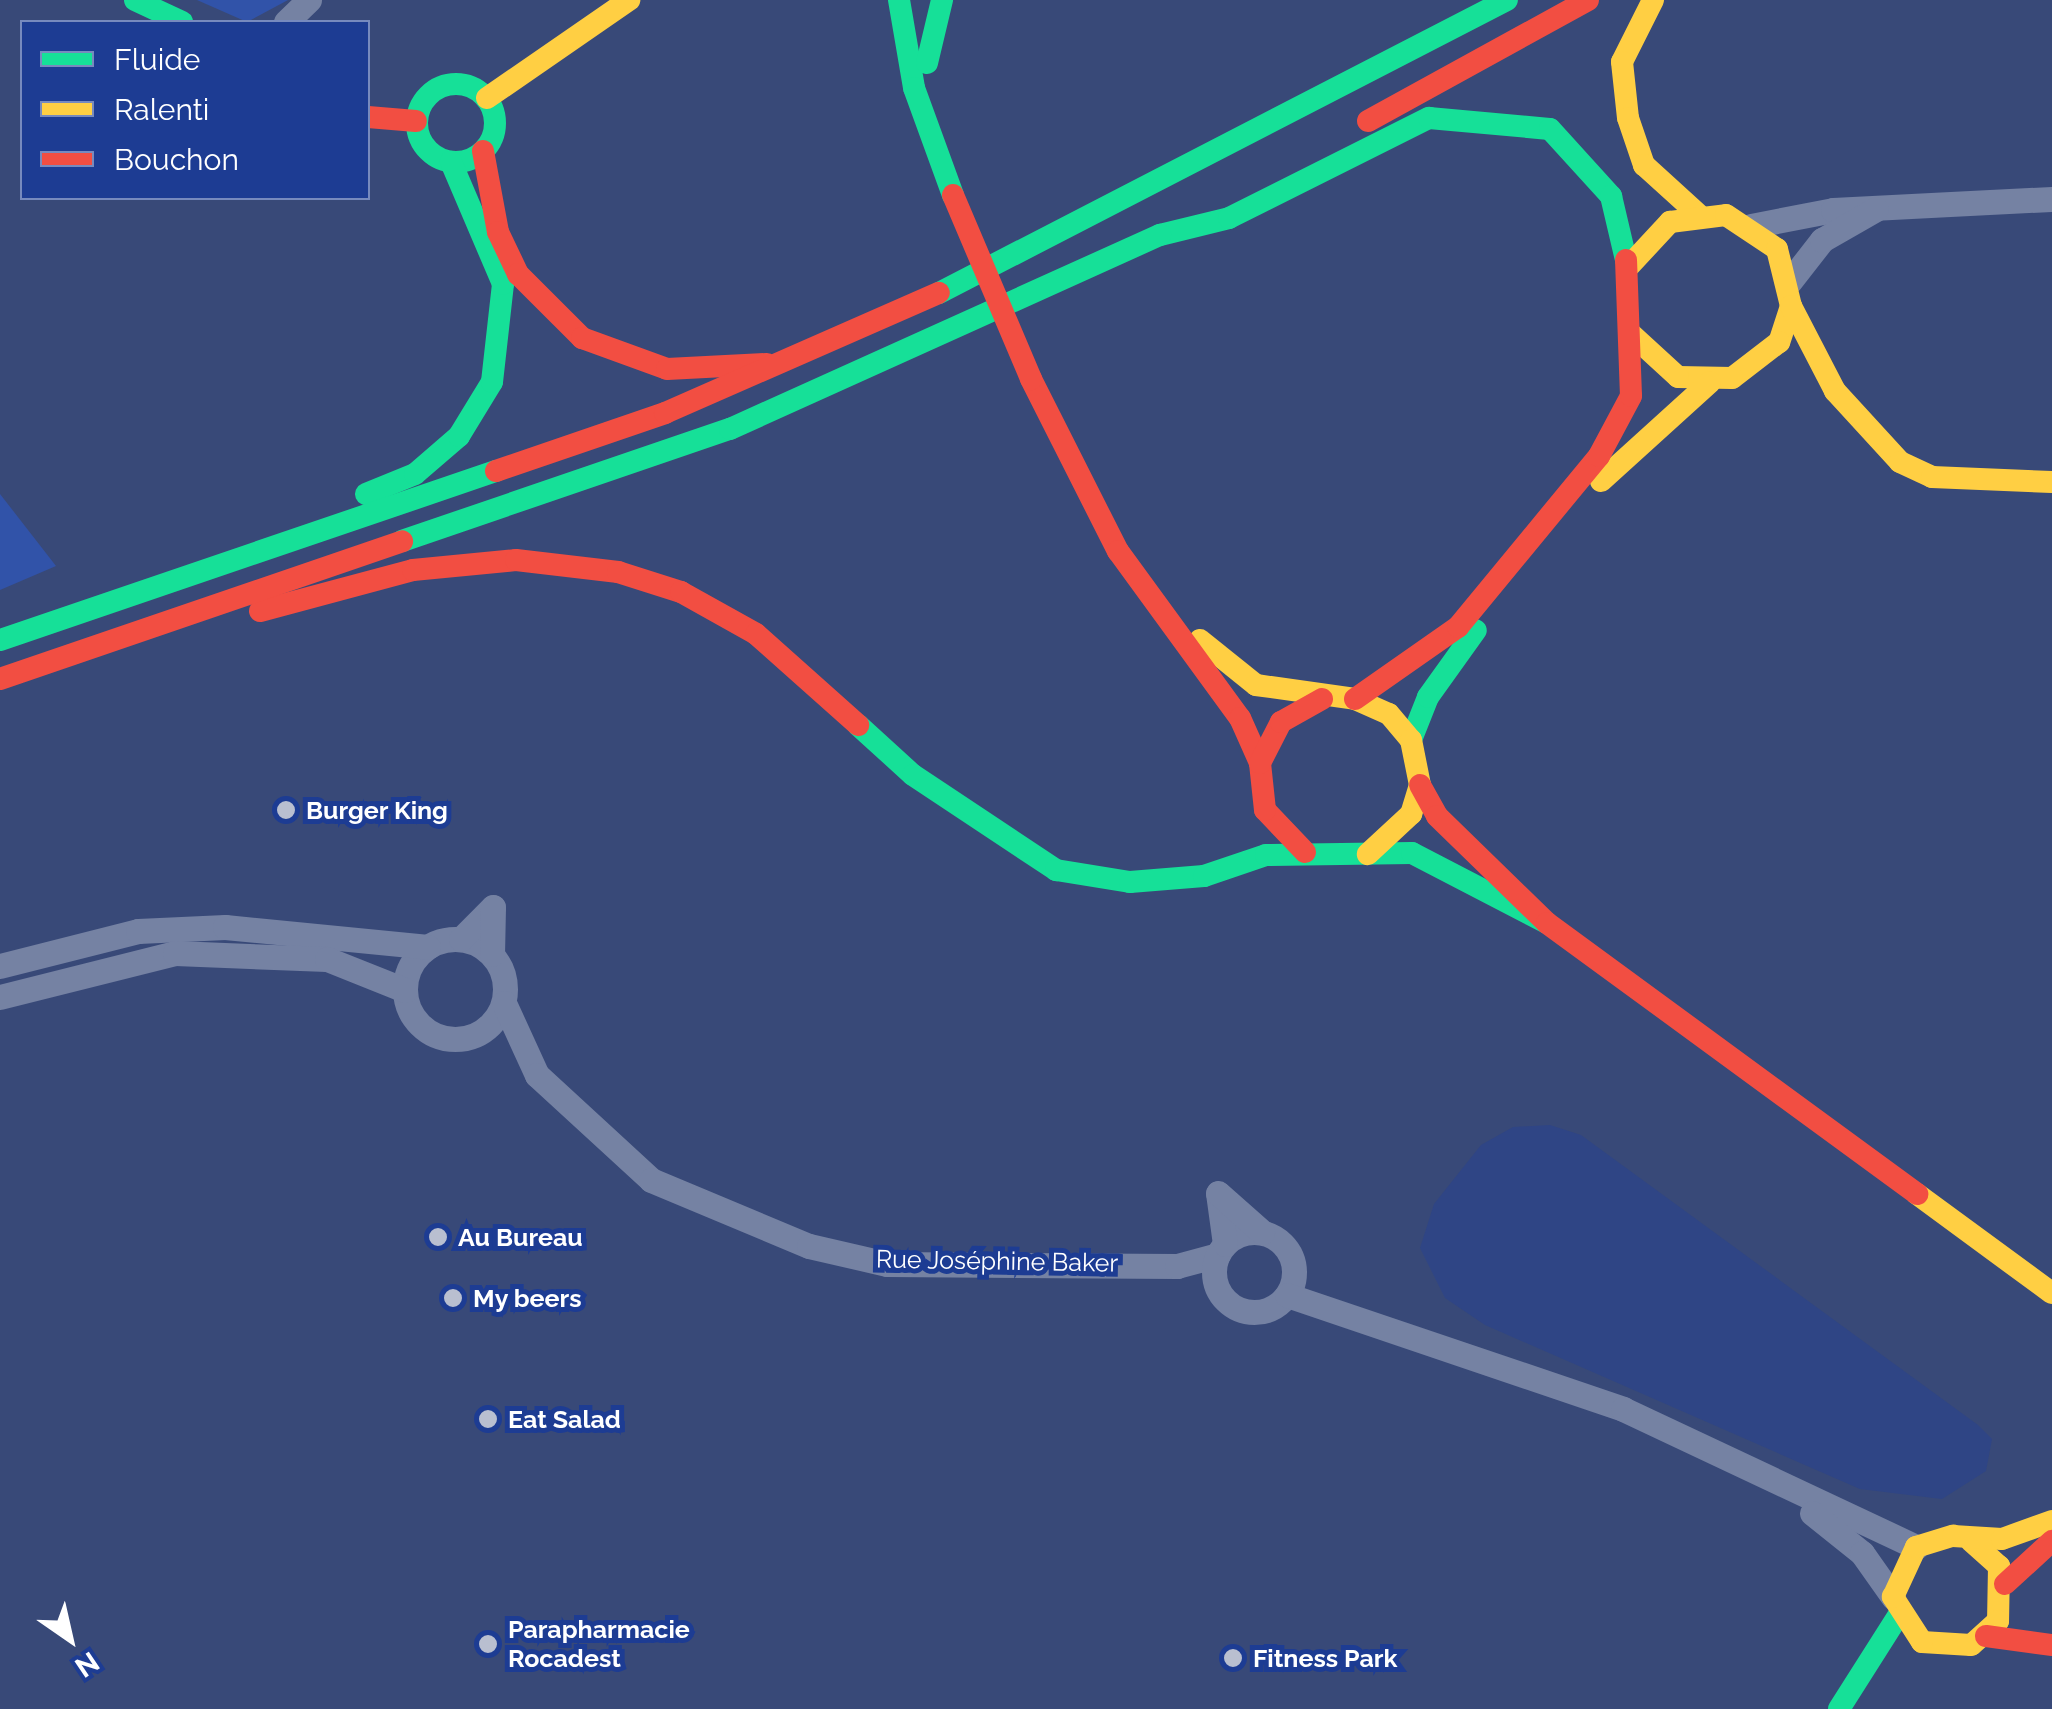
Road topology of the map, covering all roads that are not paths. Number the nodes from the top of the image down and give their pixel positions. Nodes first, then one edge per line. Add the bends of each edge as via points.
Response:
1 (135, 0) edge
2 (309, 0) edge
3 (920, 0) edge
4 (942, 0) edge
5 (1507, 0) edge
6 (1588, 0) edge
7 (1652, 0) edge
8 (630, 1) edge
9 (895, 6) edge
10 (178, 20) edge
11 (288, 20) edge
12 (927, 64) junction
13 (487, 98) junction
14 (370, 117) edge
15 (416, 121) junction
16 (484, 151) junction
17 (451, 162) junction
18 (952, 195) junction
19 (2052, 199) edge
20 (1880, 207) junction
21 (1698, 214) junction
22 (1752, 226) junction
23 (1160, 235) junction
24 (1630, 265) junction
25 (1791, 294) junction
26 (1631, 334) junction
27 (776, 366) junction
28 (1752, 369) junction
29 (1710, 382) junction
30 (1835, 391) junction
31 (2052, 482) edge
32 (1162, 610) junction
33 (0, 627) edge
34 (0, 640) edge
35 (0, 680) edge
36 (1354, 698) junction
37 (1322, 700) junction
38 (1411, 740) junction
39 (1260, 763) junction
40 (1420, 785) junction
41 (1305, 852) junction
42 (1368, 854) junction
43 (1548, 923) junction
44 (461, 939) junction
45 (428, 946) junction
46 (492, 954) junction
47 (0, 966) edge
48 (405, 990) junction
49 (0, 997) edge
50 (504, 1003) junction
51 (472, 1037) junction
52 (523, 1055) junction
53 (1262, 1232) junction
54 (1221, 1250) junction
55 (1177, 1266) junction
56 (1215, 1282) junction
57 (1291, 1282) junction
58 (2052, 1293) edge
59 (1785, 1490) junction
60 (2052, 1521) edge
61 (1971, 1541) junction
62 (2052, 1542) edge
63 (1916, 1547) junction
64 (2005, 1584) junction
65 (1895, 1606) junction
66 (1986, 1636) junction
67 (2052, 1645) edge
68 (1938, 1648) junction
69 (1846, 1702) edge

1 - 10 main road
2 - 11 street
3 - 12 main road
4 - 12 main road
5 - 27 main road via 1033,251
6 - 23 main road
7 - 21 main road via 1622,62 1628,118 1644,166
8 - 13 main road
9 - 18 main road
12 - 18 main road
13 - 15 main road via 464,84 437,88
13 - 16 main road via 495,130
14 - 15 main road
15 - 17 main road via 422,144
16 - 17 main road
16 - 27 main road via 498,232 518,274 582,338 667,369 740,359
17 - 33 main road via 503,284 492,382 459,436 399,480
18 - 32 main road, bridge via 1066,463
19 - 20 street
20 - 22 street
20 - 25 street via 1822,240
21 - 22 main road
21 - 24 main road via 1646,240
22 - 25 main road via 1777,250
23 - 24 main road via 1229,218 1428,118 1496,118 1550,129 1581,157 1610,196
23 - 35 main road via 730,429
24 - 26 main road via 1623,300
25 - 28 main road via 1779,342
25 - 30 main road
26 - 29 main road via 1650,360
26 - 36 main road via 1631,396 1599,456 1458,627
27 - 34 main road
28 - 29 main road
28 - 30 main road
29 - 38 main road via 1667,412 1540,548 1428,697
30 - 31 main road via 1900,462 1932,476
32 - 37 main road via 1256,685
32 - 39 main road via 1240,718
35 - 41 main road via 413,570 516,560 618,572 680,592 756,634 914,775 1056,870 1130,882
36 - 37 main road
36 - 38 main road via 1389,714
37 - 39 main road via 1281,722
38 - 40 main road
39 - 41 main road via 1265,810
40 - 42 main road via 1395,837
40 - 43 main road via 1437,816
41 - 42 main road
42 - 43 main road via 1426,857
43 - 58 main road
44 - 45 street
44 - 46 street
44 - 46 street via 493,906
45 - 47 street via 224,927 138,931
45 - 48 street
46 - 50 street
48 - 49 street via 327,959 175,953
48 - 51 street via 426,1030
50 - 51 street
50 - 52 street, Rue Joséphine Baker
51 - 52 street
52 - 55 street, Rue Joséphine Baker via 575,1118 651,1180 809,1246 887,1264
53 - 54 street
53 - 54 street via 1218,1193
53 - 57 street via 1284,1245
54 - 55 street, Rue Joséphine Baker
54 - 56 street
55 - 56 street, Rue Joséphine Baker
56 - 57 street via 1229,1303 1253,1312
57 - 59 street via 1623,1408
59 - 63 street
59 - 65 street via 1862,1553
60 - 61 main road
61 - 63 main road
61 - 64 main road
62 - 64 main road
63 - 65 main road
64 - 66 main road
65 - 68 main road
65 - 69 main road
66 - 67 main road
66 - 68 main road
68 - 69 main road

